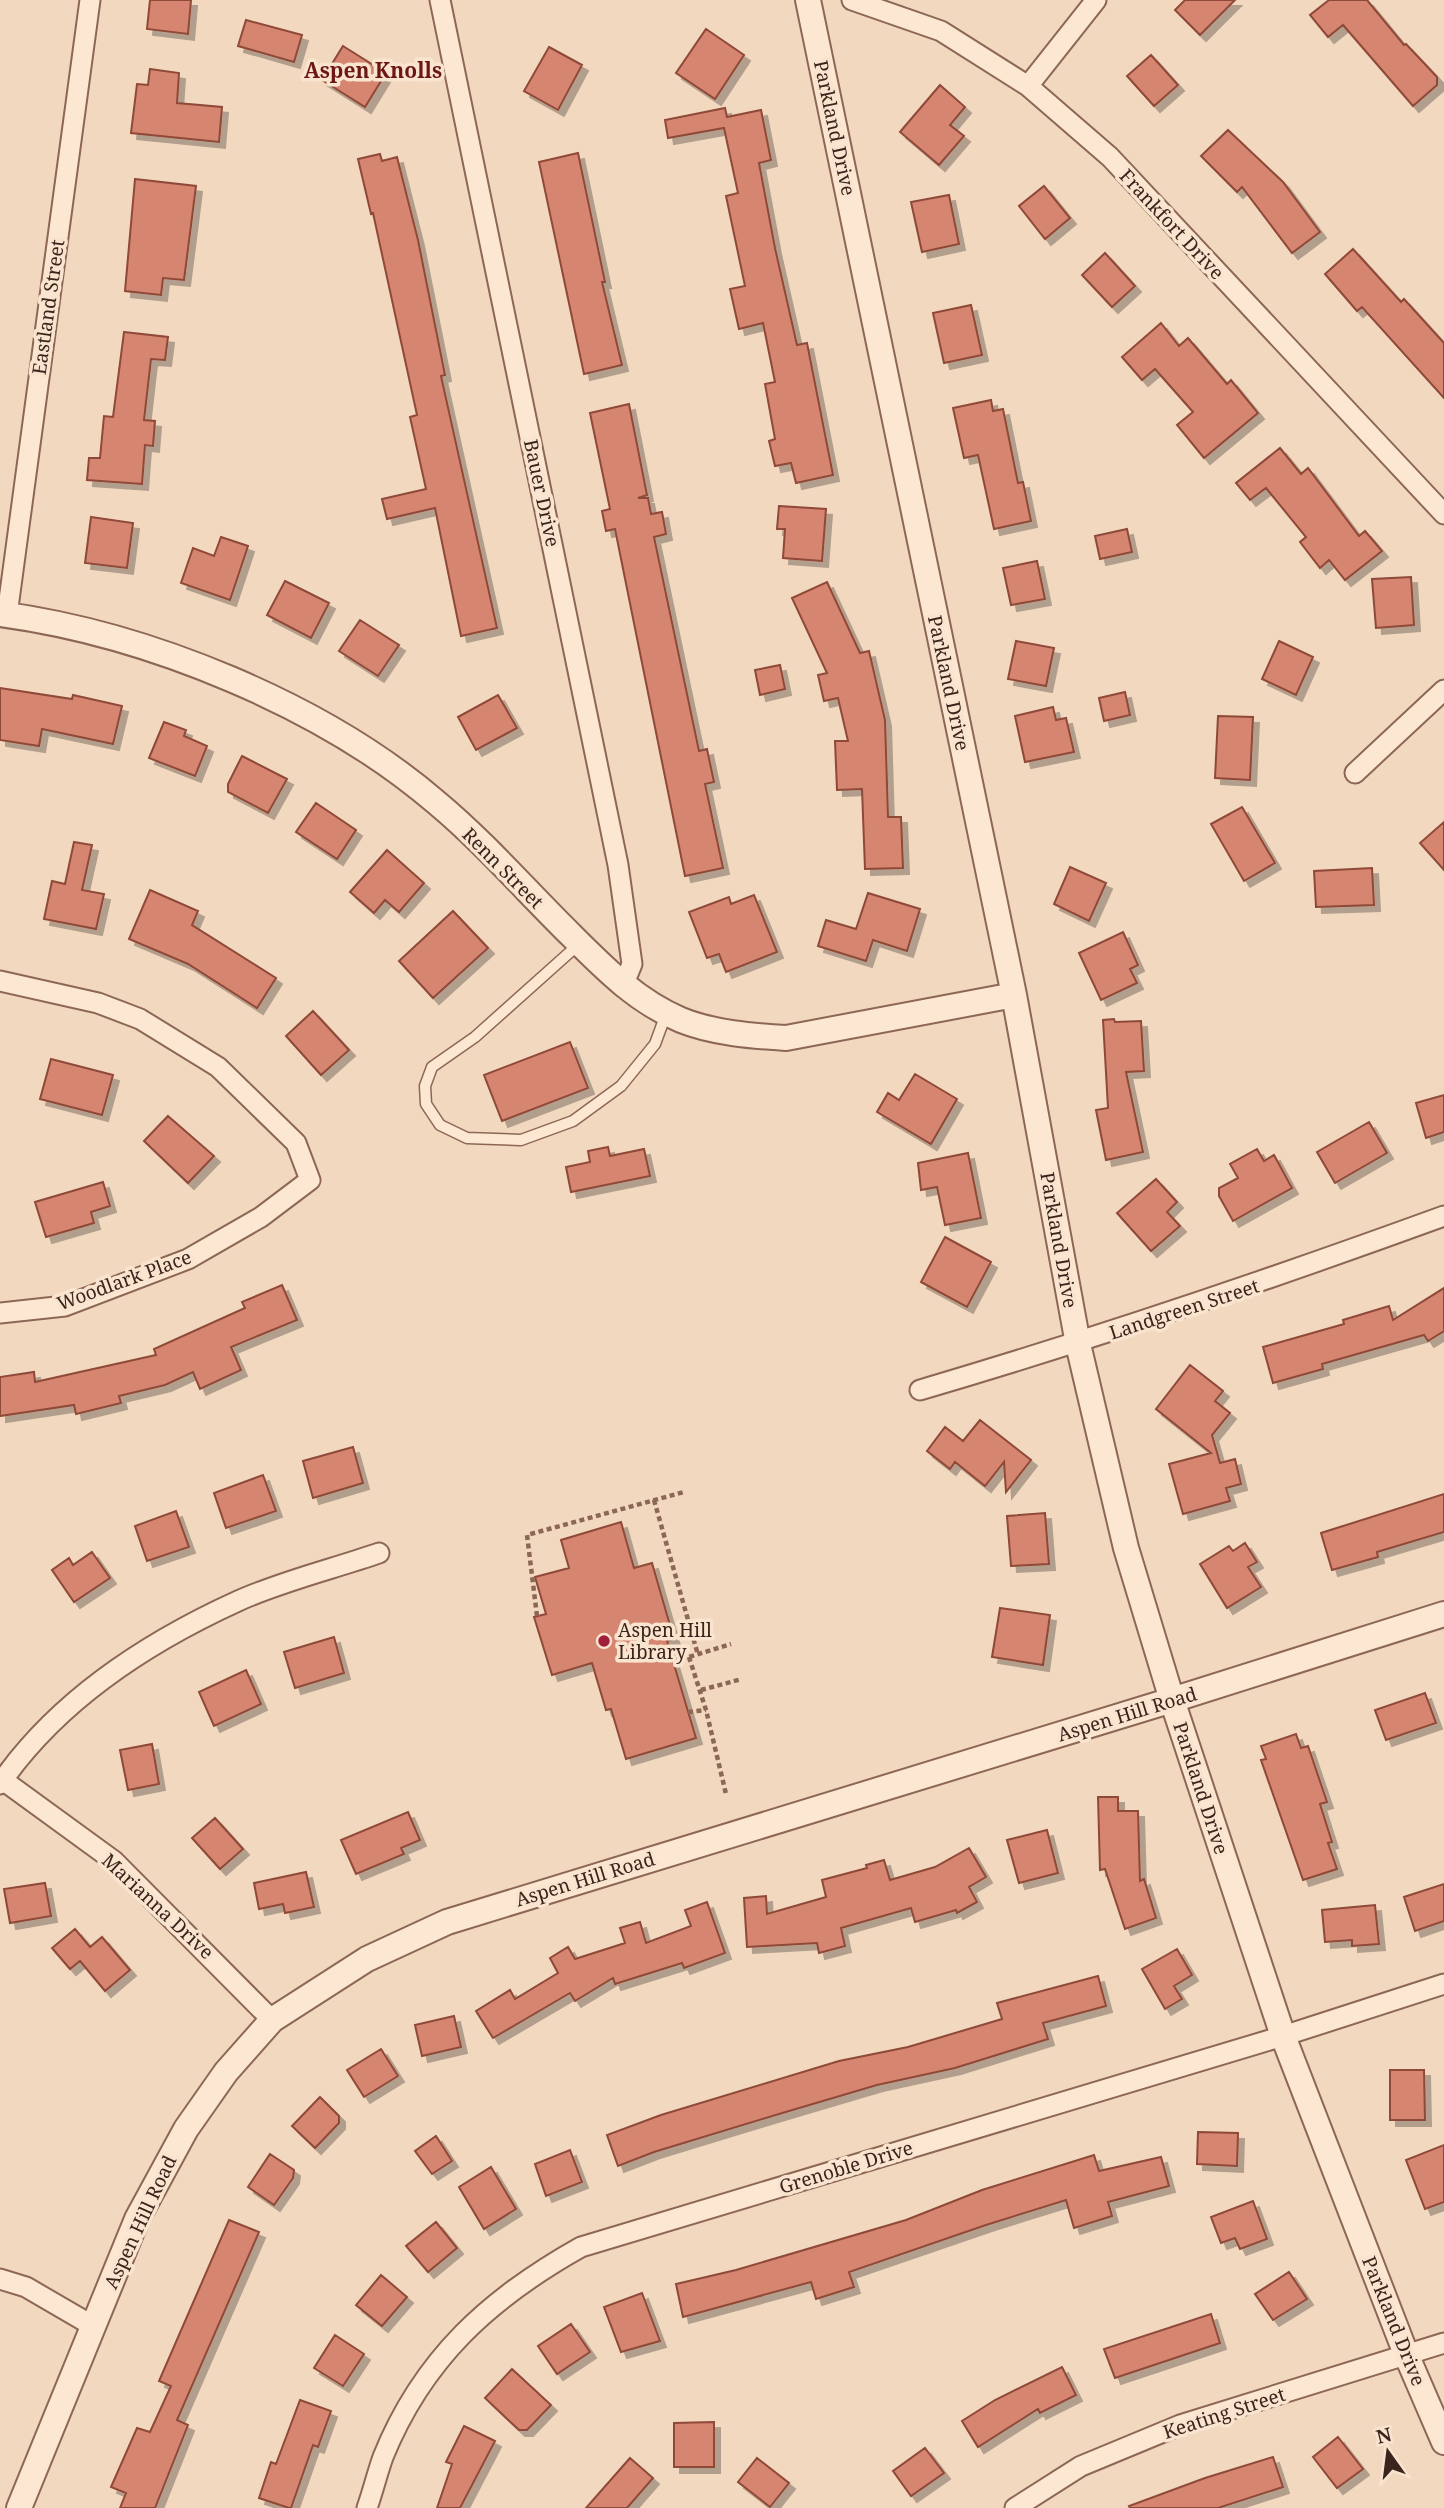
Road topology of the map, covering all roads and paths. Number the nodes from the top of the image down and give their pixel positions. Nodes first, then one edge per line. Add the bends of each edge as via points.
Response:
1 (90, 0) edge
2 (440, 0) edge
3 (808, 0) edge
4 (852, 0) edge
5 (1096, 0) edge
6 (1028, 86) junction
7 (1444, 514) edge
8 (3, 614) edge
9 (1444, 690) edge
10 (1354, 773) dead end
11 (579, 943) junction
12 (0, 981) edge
13 (623, 986) junction
14 (1014, 995) junction
15 (667, 1012) junction
16 (1444, 1216) edge
17 (0, 1313) edge
18 (1078, 1344) junction
19 (920, 1390) dead end
20 (684, 1492) dead end
21 (654, 1500) junction
22 (379, 1553) dead end
23 (1444, 1614) edge
24 (537, 1616) dead end
25 (731, 1644) dead end
26 (698, 1655) junction
27 (689, 1657) junction
28 (664, 1660) dead end
29 (742, 1679) dead end
30 (701, 1690) junction
31 (1172, 1700) junction
32 (706, 1710) junction
33 (688, 1712) dead end
34 (1, 1781) edge
35 (726, 1794) dead end
36 (1444, 1984) edge
37 (272, 2020) junction
38 (1283, 2036) junction
39 (0, 2279) edge
40 (93, 2326) junction
41 (1444, 2343) edge
42 (1406, 2354) junction
43 (1444, 2442) edge
44 (19, 2508) edge
45 (367, 2508) edge
46 (1015, 2508) edge

1 - 8 street, Eastland Street
2 - 13 street, Bauer Drive via 618,865 632,964
3 - 14 street, Parkland Drive
4 - 6 street, Frankfort Drive via 941,31
5 - 6 street
6 - 7 street, Frankfort Drive via 1110,157
8 - 11 street, Renn Street via 138,642 294,708 341,733 437,803
9 - 10 street
11 - 13 street, Renn Street
11 - 15 lane via 475,1037 432,1067 425,1086 426,1104 440,1125 467,1138 488,1141 521,1140 573,1121 621,1086 655,1044
12 - 17 street, Woodlark Place via 98,1003 140,1018 218,1067 296,1143 310,1180 261,1217 188,1259 65,1306
13 - 15 street, Renn Street
14 - 15 street, Renn Street via 786,1038 750,1036 682,1020
14 - 18 street, Parkland Drive
16 - 18 street, Landgreen Street
18 - 19 street, Landgreen Street
18 - 31 street, Parkland Drive via 1126,1548
20 - 21 path
21 - 24 path via 527,1535
21 - 26 path
22 - 34 street via 239,1600 138,1653 53,1720
23 - 31 street, Aspen Hill Road
25 - 26 path
26 - 27 path
27 - 28 path
27 - 30 path
29 - 30 path
30 - 32 path
31 - 37 street, Aspen Hill Road via 447,1922 367,1959
31 - 38 street, Parkland Drive
32 - 33 path
32 - 35 path
34 - 37 street, Marianna Drive via 114,1861
36 - 38 street, Grenoble Drive
37 - 40 street, Aspen Hill Road via 226,2072 186,2129 137,2219
38 - 42 street, Parkland Drive
38 - 45 street, Grenoble Drive via 580,2247 468,2326 433,2365 383,2457
39 - 40 street via 26,2287
40 - 44 street, Aspen Hill Road
41 - 42 street, Keating Street
42 - 43 street, Parkland Drive
42 - 46 street, Keating Street via 1180,2425 1081,2466

